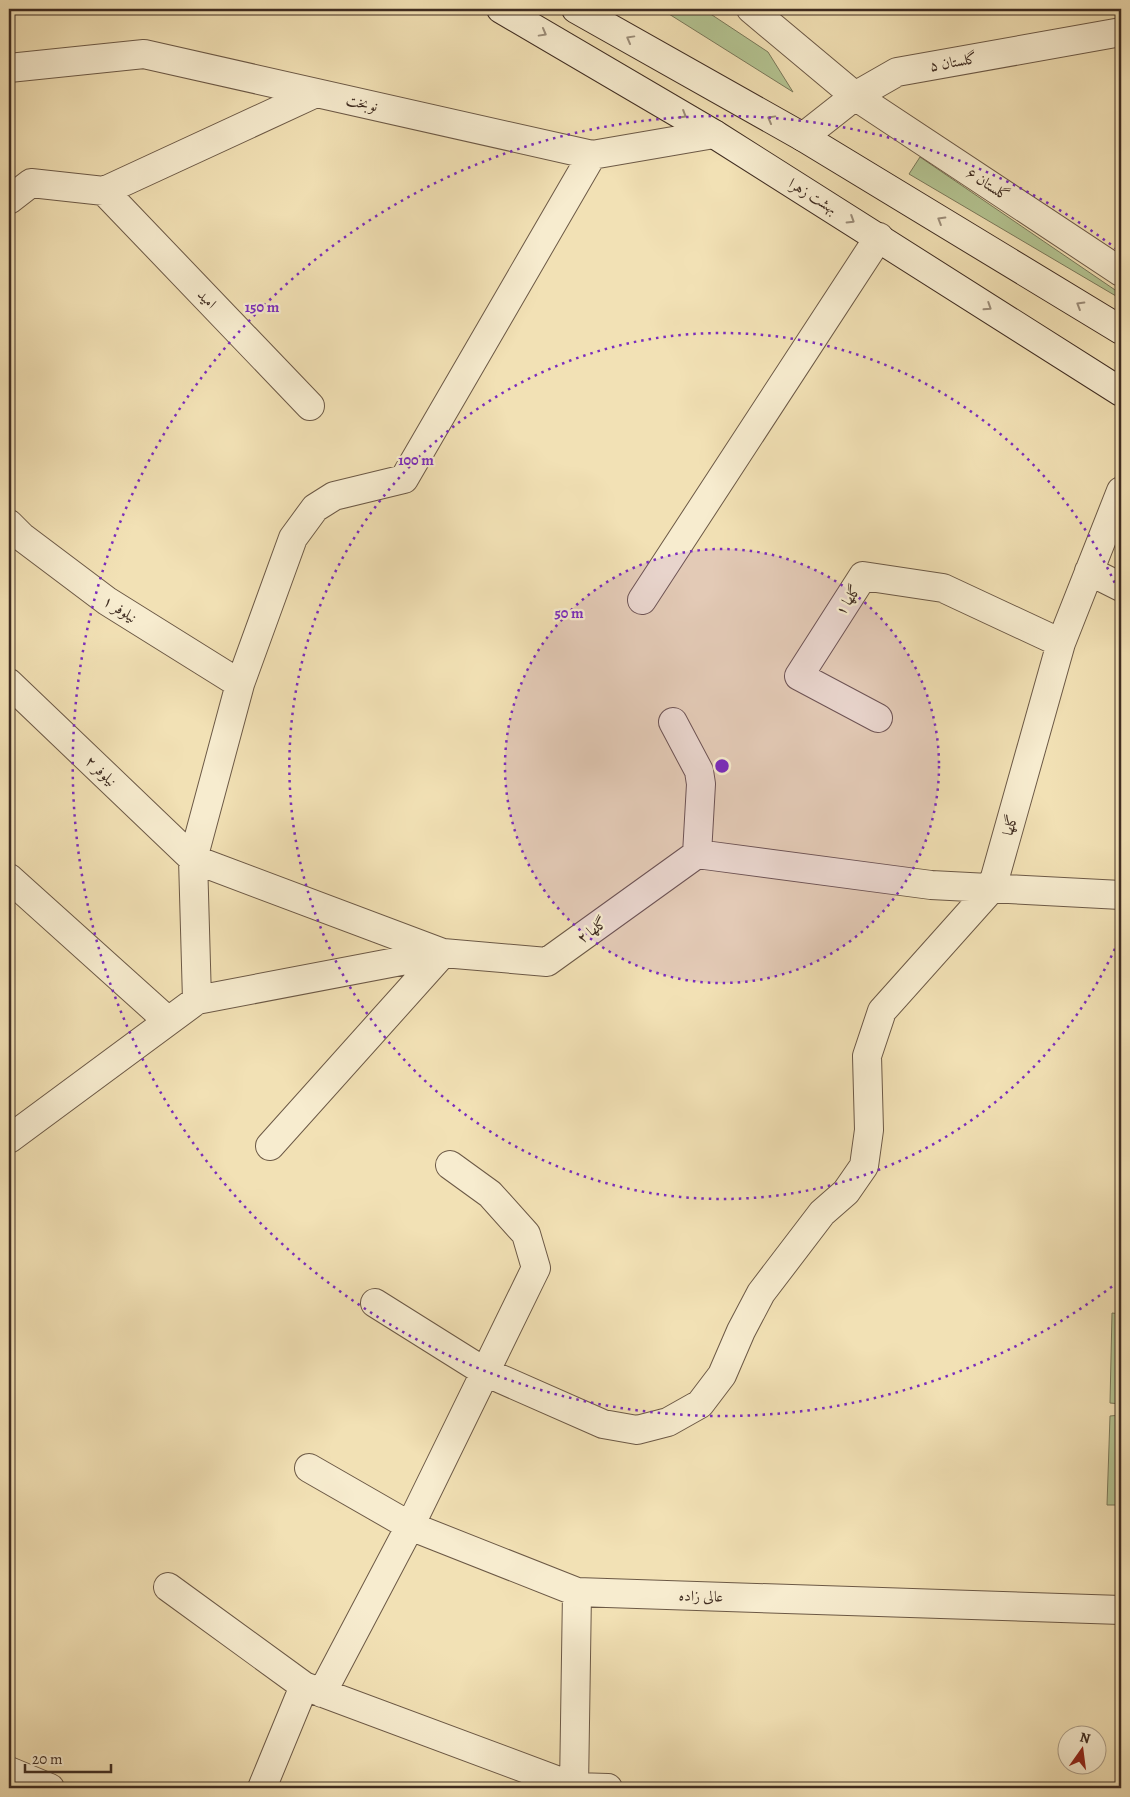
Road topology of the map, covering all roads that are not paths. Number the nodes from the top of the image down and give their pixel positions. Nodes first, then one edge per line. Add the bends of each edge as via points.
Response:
1 (501, 9) edge
2 (576, 9) edge
3 (751, 9) edge
4 (1121, 32) edge
5 (9, 68) edge
6 (316, 92) junction
7 (855, 96) junction
8 (714, 134) junction
9 (803, 137) junction
10 (592, 155) junction
11 (104, 191) junction
12 (9, 200) edge
13 (879, 238) junction
14 (1121, 272) edge
15 (1121, 330) edge
16 (1121, 392) edge
17 (310, 406) dead end
18 (1121, 491) edge
19 (9, 524) edge
20 (1089, 571) junction
21 (1121, 587) edge
22 (642, 600) dead end
23 (1061, 643) junction
24 (9, 683) edge
25 (240, 684) junction
26 (878, 718) dead end
27 (672, 722) dead end
28 (697, 854) junction
29 (193, 859) junction
30 (9, 878) edge
31 (992, 888) junction
32 (1121, 895) edge
33 (443, 953) junction
34 (197, 1000) junction
35 (168, 1021) junction
36 (9, 1139) edge
37 (270, 1146) dead end
38 (450, 1165) dead end
39 (375, 1303) dead end
40 (485, 1372) junction
41 (310, 1468) dead end
42 (410, 1526) junction
43 (168, 1587) dead end
44 (577, 1592) junction
45 (1121, 1610) edge
46 (313, 1690) junction
47 (9, 1771) edge
48 (574, 1787) edge
49 (50, 1788) edge
50 (262, 1788) edge
51 (608, 1788) edge

1 -> 8 street, بهشت زهرا
9 -> 2 street
3 - 7 street, گلستان ۶
4 - 7 street, گلستان ۵ via 897,72
5 - 6 street, نوبخت via 144,54
6 - 10 street, نوبخت
6 - 11 street
7 - 9 street, گلستان ۵
7 - 14 street, گلستان ۶
8 - 10 street, نوبخت
8 -> 13 street, بهشت زهرا
15 -> 9 street
10 - 25 street via 404,479 334,496 314,508 293,538
11 - 12 street via 30,184
11 - 17 street, امید
13 -> 16 street, بهشت زهرا
13 - 22 street
18 - 20 street, گلها
19 - 25 street, نیلوفر ۱ via 107,601
20 - 21 street
20 - 23 street, گلها
23 - 26 street, گلها ۱ via 943,588 863,576 799,676
23 - 31 street, گلها
24 - 29 street, نیلوفر ۲
25 - 29 street
27 - 28 street via 699,771 702,784
28 - 31 street via 930,885
28 - 33 street, گلها ۲ via 547,962
29 - 33 street, گلها ۲
29 - 34 street
30 - 35 street
31 - 32 street
31 - 40 street, گلها via 882,1011 867,1056 869,1130 864,1166 846,1192 822,1213 761,1293 740,1331 722,1375 700,1404 668,1422 637,1430 603,1424
33 - 34 street
33 - 37 street
34 - 35 street
35 - 36 street
38 - 40 street via 490,1194 526,1234 536,1268
39 - 40 street, گلها
40 - 42 street
41 - 42 street, عالی زاده
42 - 44 street, عالی زاده
42 - 46 street
43 - 46 street
44 - 45 street, عالی زاده
44 - 48 street
46 - 48 street
46 - 50 street
47 - 49 street
48 - 51 street

